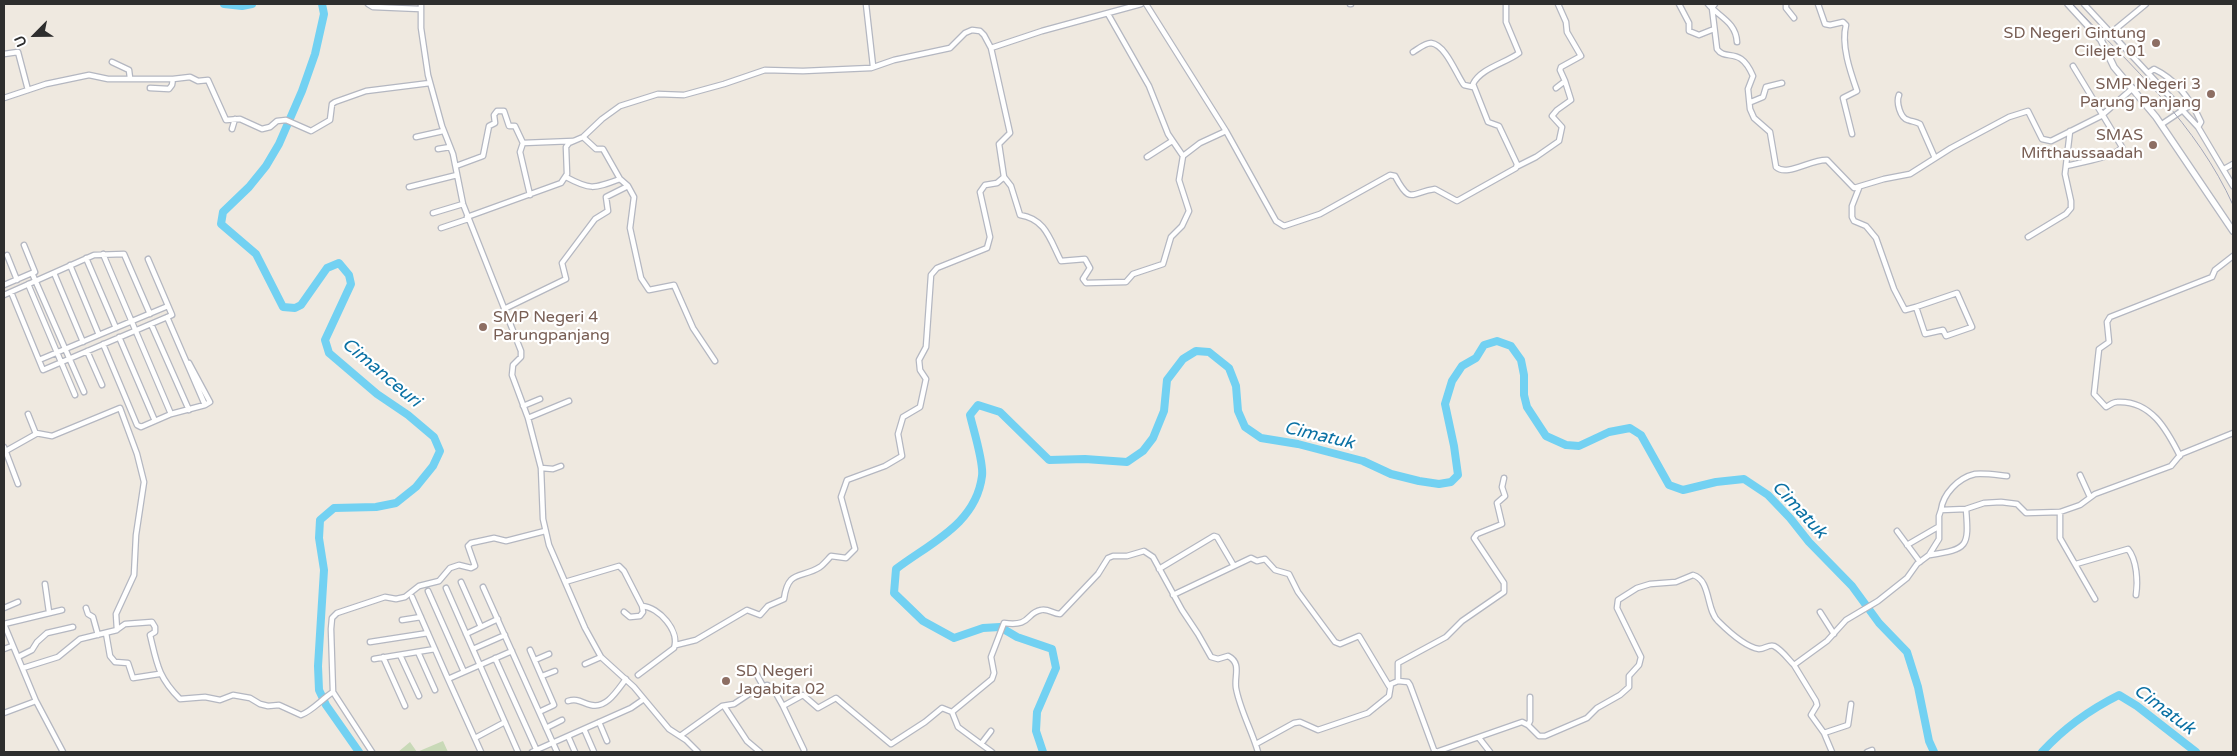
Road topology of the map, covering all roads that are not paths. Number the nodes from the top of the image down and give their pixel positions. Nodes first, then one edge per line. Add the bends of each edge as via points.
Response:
1 (368, 4) edge
2 (866, 4) edge
3 (1122, 4) edge
4 (1141, 4) edge
5 (1146, 4) edge
6 (1506, 4) edge
7 (1558, 4) edge
8 (1679, 4) edge
9 (1708, 4) edge
10 (1786, 4) edge
11 (1818, 4) edge
12 (2068, 4) edge
13 (2084, 4) edge
14 (2146, 4) edge
15 (421, 6) edge
16 (1713, 6) edge
17 (1124, 10) junction
18 (1108, 14) junction
19 (1794, 18) dead end
20 (1714, 29) junction
21 (2112, 32) junction
22 (1737, 42) dead end
23 (991, 48) junction
24 (1413, 52) dead end
25 (4, 54) edge
26 (112, 62) dead end
27 (874, 66) junction
28 (2073, 66) dead end
29 (2148, 73) junction
30 (130, 78) junction
31 (173, 79) junction
32 (1565, 81) junction
33 (430, 83) junction
34 (1782, 83) dead end
35 (1473, 87) junction
36 (150, 88) dead end
37 (1556, 88) dead end
38 (2134, 88) junction
39 (28, 90) junction
40 (1899, 95) dead end
41 (4, 98) edge
42 (1751, 102) junction
43 (2192, 104) junction
44 (2184, 110) junction
45 (2101, 116) junction
46 (235, 119) junction
47 (2162, 124) junction
48 (2198, 127) junction
49 (232, 128) dead end
50 (444, 131) junction
51 (2070, 131) junction
52 (1226, 132) junction
53 (1852, 134) dead end
54 (416, 137) dead end
55 (583, 137) junction
56 (576, 141) junction
57 (1172, 141) junction
58 (523, 143) junction
59 (450, 146) junction
60 (438, 149) dead end
61 (1183, 156) junction
62 (1147, 157) dead end
63 (1936, 158) junction
64 (2233, 164) edge
65 (456, 166) junction
66 (1518, 166) junction
67 (2066, 166) junction
68 (2224, 169) junction
69 (457, 175) junction
70 (566, 177) junction
71 (1004, 177) junction
72 (620, 179) junction
73 (628, 186) junction
74 (2233, 186) edge
75 (409, 187) dead end
76 (1859, 188) junction
77 (530, 195) junction
78 (463, 204) junction
79 (433, 213) dead end
80 (468, 218) junction
81 (441, 228) dead end
82 (2233, 231) edge
83 (2028, 237) dead end
84 (24, 245) dead end
85 (103, 254) junction
86 (7, 255) dead end
87 (2233, 256) edge
88 (86, 258) junction
89 (148, 259) dead end
90 (70, 266) junction
91 (54, 272) junction
92 (32, 273) junction
93 (17, 280) junction
94 (36, 281) junction
95 (28, 284) junction
96 (4, 285) edge
97 (11, 292) junction
98 (4, 295) edge
99 (168, 306) junction
100 (1916, 307) junction
101 (504, 308) junction
102 (150, 314) junction
103 (167, 317) junction
104 (131, 322) junction
105 (151, 324) junction
106 (116, 328) junction
107 (135, 330) junction
108 (100, 335) junction
109 (119, 338) junction
110 (83, 342) junction
111 (103, 344) junction
112 (65, 349) junction
113 (87, 351) junction
114 (57, 353) junction
115 (69, 358) junction
116 (39, 360) junction
117 (61, 362) junction
118 (715, 362) dead end
119 (102, 385) dead end
120 (84, 392) dead end
121 (75, 395) dead end
122 (540, 399) dead end
123 (569, 401) dead end
124 (523, 406) junction
125 (189, 410) junction
126 (28, 414) dead end
127 (171, 414) junction
128 (528, 418) junction
129 (155, 421) junction
130 (36, 433) junction
131 (2233, 433) edge
132 (4, 450) edge
133 (2180, 456) junction
134 (561, 466) dead end
135 (541, 468) junction
136 (2007, 476) dead end
137 (2080, 476) dead end
138 (1504, 478) dead end
139 (18, 484) dead end
140 (2090, 497) junction
141 (1966, 508) junction
142 (1941, 510) junction
143 (2060, 512) junction
144 (1938, 527) junction
145 (545, 531) junction
146 (1897, 531) dead end
147 (1907, 545) junction
148 (1930, 555) junction
149 (1920, 562) junction
150 (2076, 564) junction
151 (1234, 566) junction
152 (1159, 569) junction
153 (461, 582) dead end
154 (565, 582) junction
155 (45, 584) dead end
156 (483, 586) dead end
157 (446, 588) dead end
158 (428, 591) dead end
159 (1173, 595) junction
160 (2136, 595) dead end
161 (412, 597) dead end
162 (2095, 599) dead end
163 (18, 602) dead end
164 (642, 606) junction
165 (4, 608) edge
166 (86, 608) dead end
167 (62, 610) dead end
168 (49, 612) junction
169 (624, 612) dead end
170 (1820, 612) dead end
171 (421, 617) junction
172 (498, 619) junction
173 (402, 620) dead end
174 (4, 624) edge
175 (73, 627) dead end
176 (481, 627) junction
177 (118, 629) junction
178 (106, 633) junction
179 (428, 633) junction
180 (466, 634) junction
181 (1834, 634) junction
182 (98, 635) junction
183 (505, 635) junction
184 (370, 642) dead end
185 (676, 645) junction
186 (12, 646) junction
187 (4, 649) edge
188 (435, 649) junction
189 (473, 649) junction
190 (530, 650) dead end
191 (512, 651) junction
192 (418, 652) junction
193 (549, 654) dead end
194 (400, 655) junction
195 (18, 657) junction
196 (383, 657) junction
197 (600, 657) junction
198 (495, 658) junction
199 (374, 659) dead end
200 (534, 660) junction
201 (585, 664) dead end
202 (480, 665) junction
203 (1794, 665) junction
204 (23, 668) junction
205 (746, 668) dead end
206 (555, 670) dead end
207 (464, 672) junction
208 (159, 674) junction
209 (638, 675) dead end
210 (542, 676) junction
211 (448, 679) junction
212 (626, 679) junction
213 (1398, 680) junction
214 (763, 686) junction
215 (1389, 686) junction
216 (434, 690) dead end
217 (331, 694) junction
218 (418, 696) dead end
219 (1530, 697) dead end
220 (644, 699) junction
221 (36, 700) junction
222 (568, 701) dead end
223 (1851, 704) dead end
224 (405, 706) dead end
225 (724, 706) junction
226 (782, 706) junction
227 (539, 712) junction
228 (952, 712) junction
229 (4, 713) edge
230 (562, 720) dead end
231 (505, 722) junction
232 (599, 722) junction
233 (1528, 725) junction
234 (546, 728) junction
235 (584, 729) junction
236 (991, 731) dead end
237 (1824, 733) junction
238 (568, 736) junction
239 (680, 736) junction
240 (475, 738) junction
241 (1479, 738) junction
242 (607, 741) dead end
243 (553, 743) junction
244 (981, 744) junction
245 (1256, 744) junction
246 (804, 750) dead end
247 (63, 752) edge
248 (372, 752) edge
249 (481, 752) edge
250 (518, 752) edge
251 (535, 752) edge
252 (557, 752) edge
253 (575, 752) edge
254 (594, 752) edge
255 (698, 752) edge
256 (760, 752) edge
257 (992, 752) edge
258 (1258, 752) edge
259 (1436, 752) edge
260 (1490, 752) edge
261 (1832, 752) edge

1 - 15 street via 373,7
2 - 27 street
3 - 17 street
4 - 17 street
5 - 52 street
6 - 35 street via 1506,22 1519,52 1477,78
7 - 32 street via 1567,32 1581,56 1560,68
8 - 20 street via 1689,23 1689,31 1699,35
9 - 16 street
10 - 19 street
11 - 53 street via 1825,24 1844,22 1846,25 1843,34 1857,91 1843,98
12 - 38 main road via 2097,35 2114,67
13 - 21 street
14 - 21 street
15 - 33 street via 421,28
16 - 20 street
16 - 22 street via 1731,24
17 - 18 street
18 - 23 street
18 - 57 street via 1149,86
20 - 42 street via 1718,51 1735,55 1747,64 1753,76 1748,89
21 - 29 street
23 - 27 street via 980,31 972,30 950,48
23 - 71 street via 1010,133 999,144
24 - 35 street via 1427,44 1435,44 1444,52 1464,85
25 - 39 street via 18,52
26 - 30 street via 129,70
27 - 55 street via 765,70 684,95 658,94 620,106
28 - 45 street
29 - 43 street via 2154,69 2169,77
29 - 44 street
30 - 31 street
30 - 39 street via 86,76
31 - 36 street via 169,89
31 - 46 street via 208,80 225,119
32 - 37 street
32 - 66 street via 1571,100 1552,116 1562,127 1559,141 1556,146
33 - 46 street via 366,91 335,102 329,122 311,131 286,120 262,129
33 - 50 street
34 - 42 street via 1766,87 1763,97
35 - 66 street via 1488,122 1498,126
38 - 45 street
38 - 47 main road
39 - 41 street
40 - 63 street via 1897,99 1902,115 1906,120 1920,124
42 - 76 street via 1753,116 1770,132 1777,169 1787,171 1810,162 1827,160 1850,186
43 - 44 street
43 - 48 street via 2201,122
44 - 47 street
44 - 48 street
45 - 51 street
45 - 67 street via 2122,145 2120,150
46 - 49 street
47 - 82 main road
48 - 68 street
50 - 54 street
50 - 59 street
51 - 63 street via 2045,141 2028,111 2006,119
51 - 67 street
52 - 61 street via 1200,143
52 - 66 street via 1276,221 1284,226 1320,214 1390,175 1395,176 1407,194 1416,196 1435,189 1457,201
55 - 56 street
55 - 72 street via 596,149 603,149
56 - 58 street
56 - 70 street via 566,148
57 - 61 street
57 - 62 street
58 - 65 street via 515,126 509,126 504,111 498,111 494,115 495,123 489,126 483,156
58 - 77 street via 520,152
59 - 60 street
59 - 65 street
61 - 71 street via 1180,180 1189,211 1171,237 1163,264 1133,274 1126,282 1086,282 1083,279 1090,268 1085,259 1061,261 1042,224 1020,215 1011,186
63 - 76 street via 1908,175
64 - 68 street
65 - 69 street
67 - 83 street via 2071,201 2069,212
68 - 74 street
69 - 75 street
69 - 78 street
70 - 72 street via 585,188
70 - 77 street via 561,183
71 - 185 street via 997,183 986,185 980,192 990,237 987,248 937,268 931,275 926,347 919,360 926,380 920,407 903,417 898,434 902,456 847,480 841,497 855,549 846,558 831,556 819,567 794,576 784,599 768,606 760,615 747,610 696,640
72 - 73 street
73 - 101 street via 606,197 608,211 595,219 562,263 566,279
73 - 118 street via 634,197 630,228 641,278 649,290 674,286 693,328
76 - 100 street via 1852,206 1852,217 1876,238 1905,310
77 - 80 street
78 - 79 street
78 - 80 street
80 - 81 street
80 - 101 street
84 - 92 street via 36,272
85 - 88 street
85 - 102 street via 124,254
85 - 104 street
86 - 93 street
87 - 133 street via 2215,270 2212,277 2110,318 2107,322 2109,342 2099,349 2094,388 2096,398 2106,407 2116,402 2128,402 2143,408 2164,425
88 - 90 street
88 - 106 street
89 - 99 street
90 - 91 street
90 - 108 street
91 - 94 street
91 - 110 street
92 - 93 street
92 - 94 street
93 - 96 street
94 - 95 street
94 - 112 street
95 - 97 street
95 - 114 street
97 - 98 street
97 - 116 street
99 - 102 street
99 - 103 street via 172,315
100 - 100 street via 1926,334 1943,330 1946,336 1972,327 1957,293
101 - 124 street via 521,351 521,357 512,370
102 - 104 street
103 - 105 street
103 - 125 street via 204,405
104 - 106 street
104 - 107 street
105 - 107 street
105 - 125 street
106 - 108 street
107 - 109 street
107 - 127 street
108 - 110 street
109 - 111 street
109 - 129 street
110 - 112 street
111 - 113 street
111 - 129 street via 137,425 141,427
112 - 114 street
112 - 115 street
113 - 115 street
113 - 119 street
114 - 116 street
114 - 117 street
115 - 117 street
115 - 120 street
116 - 117 street via 43,370
117 - 121 street
122 - 124 street
123 - 128 street
124 - 128 street
125 - 127 street
126 - 130 street
127 - 129 street
128 - 135 street
130 - 132 street
130 - 177 street via 52,436 120,408 138,454 144,482 134,575 116,614
131 - 133 street
132 - 139 street
133 - 140 street via 2171,466
134 - 135 street
135 - 145 street
136 - 142 street via 1977,474 1966,477 1948,493
137 - 140 street
138 - 213 street via 1505,496 1496,503 1502,524 1474,538 1504,583 1504,592 1462,621 1446,637 1398,663
140 - 143 street via 2083,504
141 - 142 street
141 - 143 street via 2001,502 2018,504 2026,513
141 - 148 street via 1966,540 1955,551
142 - 144 street
143 - 150 street via 2059,535
144 - 147 street
144 - 148 street via 1938,541
145 - 154 street
145 - 217 street via 506,541 494,538 471,542 468,546 475,566 450,568 439,581 419,586 405,597 385,597 337,613 332,618 331,629
146 - 147 street
147 - 149 street
148 - 149 street
149 - 181 street via 1907,578 1878,602 1842,623
150 - 160 street via 2128,549 2137,580
150 - 162 street
151 - 152 street via 1215,536
151 - 159 street
151 - 215 street via 1251,558 1256,561 1264,559 1275,570 1288,573 1335,642 1340,644 1359,636
152 - 159 street
152 - 228 street via 1144,551 1110,556 1062,613 1045,609 1023,622 1004,623 991,657 993,678
153 - 176 street
154 - 164 street via 619,566
154 - 197 street
155 - 168 street
156 - 172 street
157 - 180 street
158 - 207 street
159 - 245 street via 1211,657 1228,656 1234,661 1236,688
161 - 171 street
163 - 165 street
164 - 169 street via 640,616 630,617
164 - 185 street via 653,608 668,622
166 - 182 street via 93,617
167 - 168 street
168 - 174 street
170 - 181 street
171 - 173 street
171 - 179 street
172 - 176 street
172 - 183 street
174 - 186 street
175 - 195 street via 47,633 32,650
176 - 180 street
177 - 178 street
177 - 208 street via 125,624 152,622 155,627 150,635
178 - 182 street
178 - 208 street via 110,656 115,662 128,663 133,678
179 - 184 street
179 - 188 street
180 - 189 street
181 - 203 street
182 - 204 street via 80,639 58,657
183 - 189 street
183 - 191 street
185 - 209 street
186 - 187 street
186 - 195 street
188 - 192 street
188 - 211 street
189 - 202 street
190 - 200 street
191 - 198 street
191 - 227 street
192 - 194 street
192 - 216 street
193 - 200 street
194 - 196 street
194 - 218 street
195 - 204 street
196 - 199 street
196 - 224 street
197 - 201 street
197 - 212 street
198 - 202 street
198 - 251 street
200 - 210 street
202 - 207 street
202 - 231 street
203 - 233 street via 1774,646 1761,649 1752,646 1718,621 1712,613 1702,581 1696,576 1650,584 1624,594 1616,604 1641,657 1630,676 1630,687 1587,718 1545,736 1539,736
203 - 237 street via 1816,701 1817,706 1811,715
204 - 221 street
205 - 214 street via 755,673
206 - 210 street
207 - 211 street
208 - 217 street via 180,699 205,697 220,700 233,695 268,706 279,704 301,715
210 - 227 street via 554,705
211 - 240 street
212 - 220 street
212 - 222 street via 602,704 591,705 577,699
213 - 215 street
213 - 259 street via 1410,685 1424,729
214 - 225 street
214 - 226 street via 770,686
215 - 245 street via 1388,696 1364,714 1318,730 1300,722 1294,723
217 - 248 street
219 - 233 street
220 - 232 street
220 - 239 street
221 - 229 street
221 - 247 street
223 - 237 street via 1848,725
225 - 239 street
225 - 256 street via 747,741
226 - 228 street via 803,695 818,708 836,698 890,744 942,708
226 - 246 street
227 - 234 street
228 - 244 street via 958,726
230 - 234 street
231 - 240 street
231 - 250 street
232 - 235 street
232 - 242 street
233 - 241 street via 1522,722
234 - 243 street
235 - 238 street
235 - 254 street
236 - 244 street
237 - 261 street
238 - 243 street
238 - 253 street
239 - 255 street
240 - 249 street
241 - 259 street
241 - 260 street
243 - 251 street
243 - 252 street
244 - 257 street
245 - 258 street

